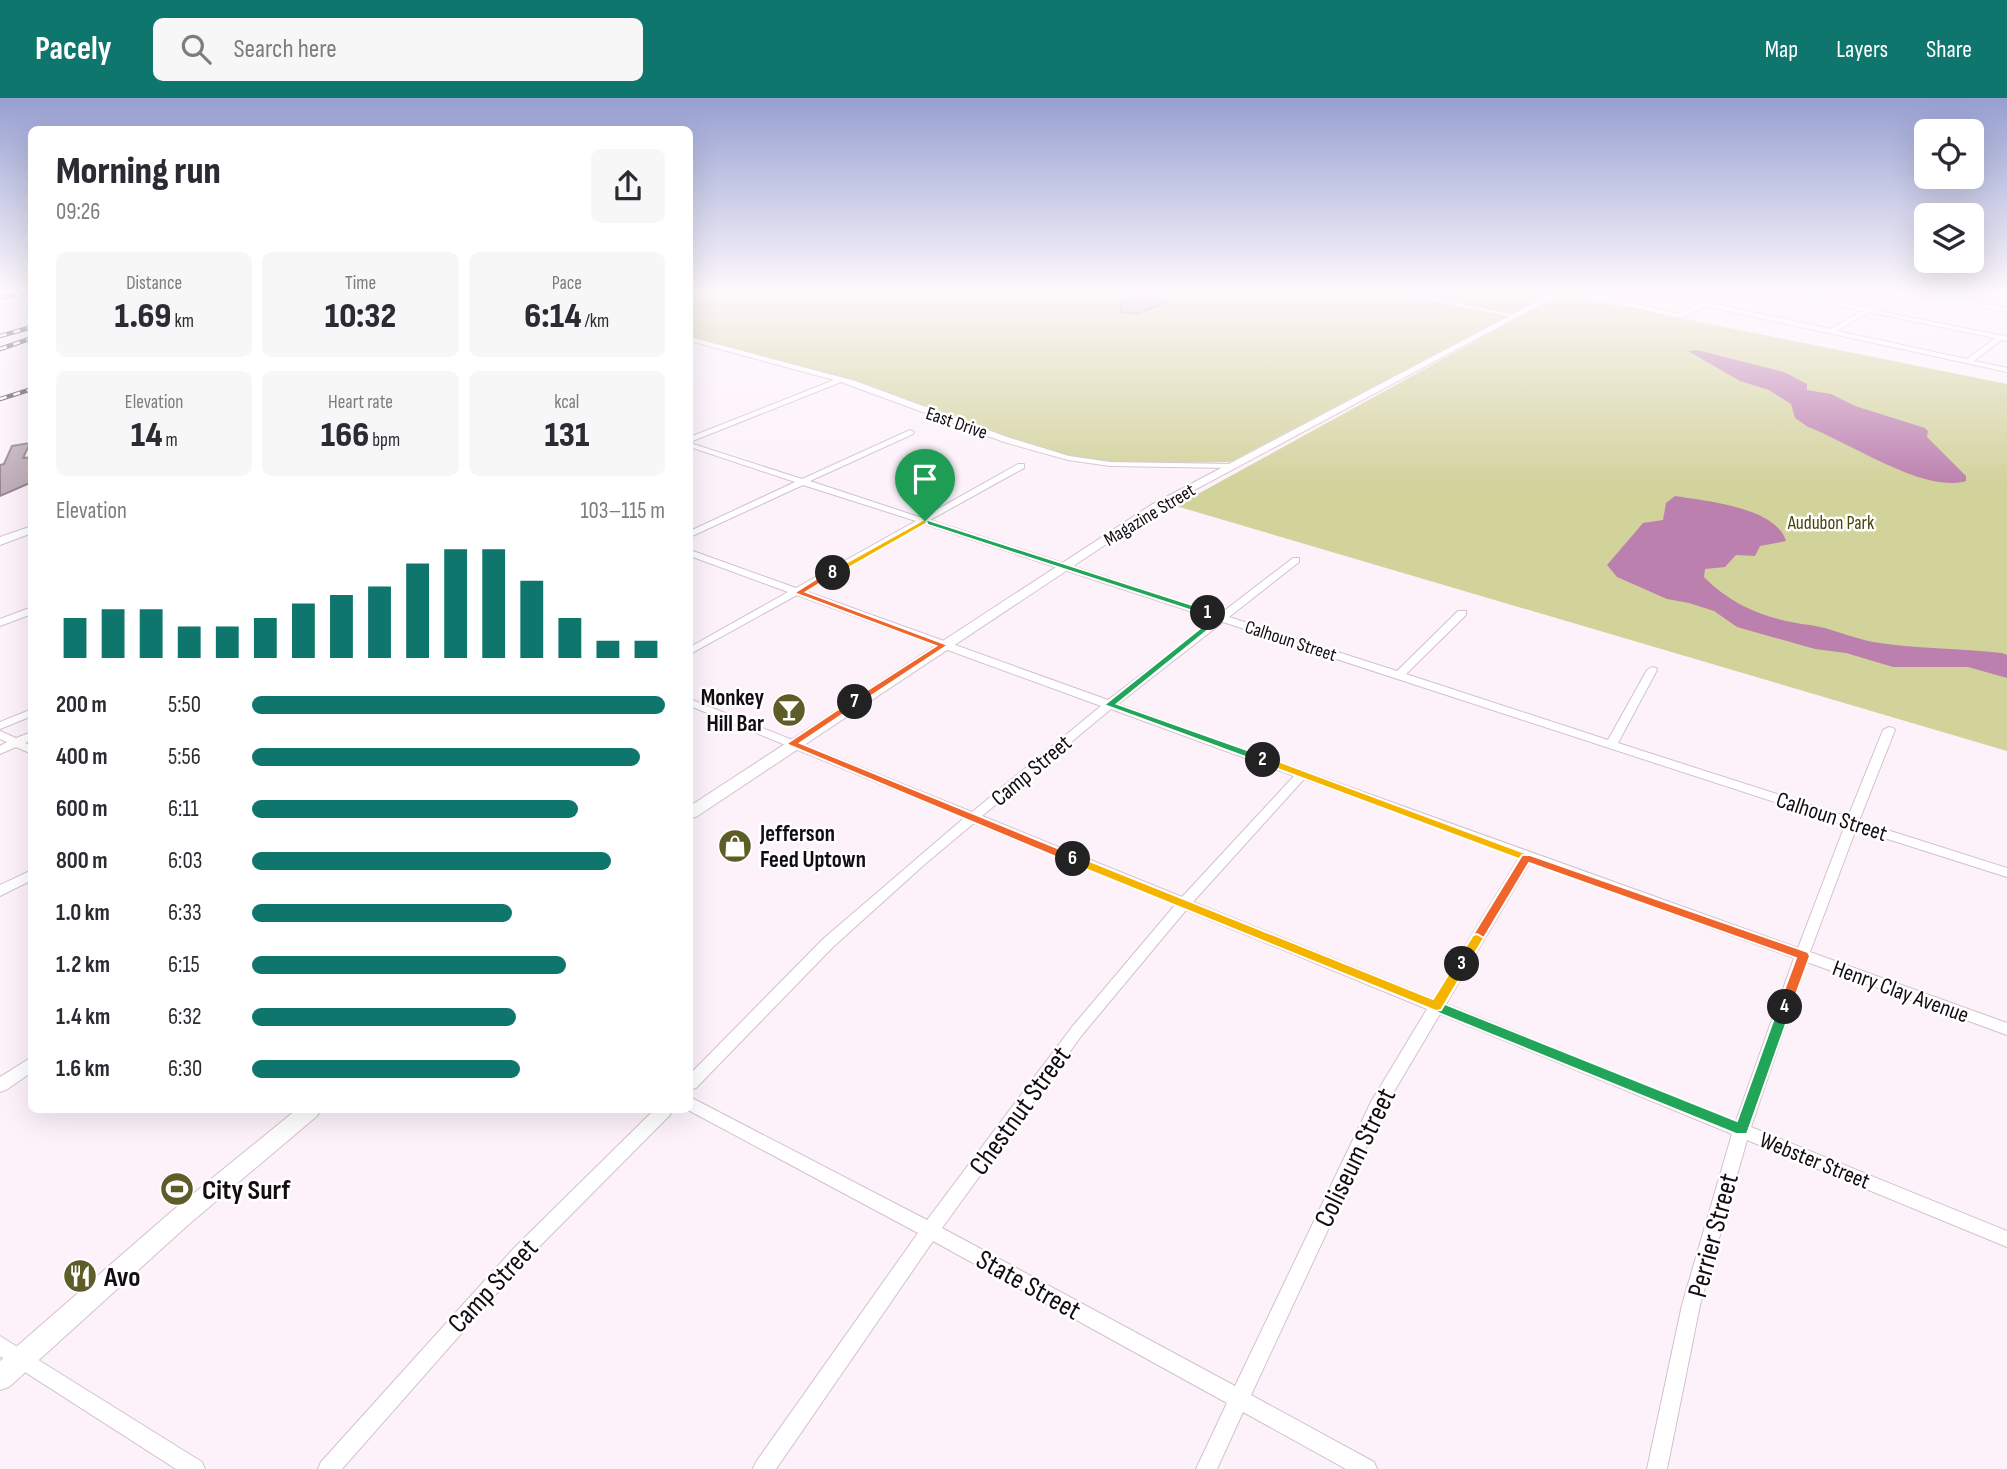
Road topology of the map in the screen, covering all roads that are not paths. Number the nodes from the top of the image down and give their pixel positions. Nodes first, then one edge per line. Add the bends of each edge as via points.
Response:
1 (756, 357) edge
2 (1437, 357) edge
3 (1951, 357) edge
4 (1975, 357) edge
5 (1969, 361) junction
6 (2007, 370) edge
7 (841, 380) junction
8 (910, 432) dead end
9 (693, 441) edge
10 (693, 443) edge
11 (1021, 466) dead end
12 (1231, 466) junction
13 (803, 482) junction
14 (925, 521) junction
15 (28, 530) edge
16 (693, 533) edge
17 (0, 541) edge
18 (693, 554) edge
19 (1296, 560) dead end
20 (1064, 567) junction
21 (799, 593) junction
22 (28, 612) edge
23 (1462, 613) dead end
24 (1219, 617) junction
25 (0, 623) edge
26 (943, 645) junction
27 (693, 649) edge
28 (1652, 670) dead end
29 (1399, 675) junction
30 (693, 703) edge
31 (1109, 705) junction
32 (28, 714) edge
33 (0, 726) edge
34 (1889, 730) dead end
35 (0, 734) edge
36 (28, 737) edge
37 (16, 742) junction
38 (791, 744) junction
39 (1611, 745) junction
40 (28, 749) edge
41 (0, 750) edge
42 (1302, 774) junction
43 (693, 811) edge
44 (971, 819) junction
45 (1851, 822) junction
46 (1526, 857) junction
47 (2007, 873) edge
48 (28, 876) edge
49 (0, 891) edge
50 (1184, 903) junction
51 (1803, 956) junction
52 (1436, 1006) junction
53 (2007, 1029) edge
54 (28, 1066) edge
55 (693, 1081) edge
56 (0, 1086) edge
57 (693, 1105) edge
58 (306, 1113) edge
59 (661, 1113) edge
60 (1742, 1130) junction
61 (930, 1230) junction
62 (2007, 1240) edge
63 (0, 1345) edge
64 (22, 1358) junction
65 (0, 1378) edge
66 (1238, 1398) junction
67 (194, 1469) edge
68 (328, 1469) edge
69 (763, 1469) edge
70 (1206, 1469) edge
71 (1367, 1469) edge
72 (1657, 1469) edge

1 - 7 street, East Drive
2 - 12 street, Magazine Street
3 - 5 street
4 - 5 street
5 - 6 street
7 - 9 street
7 - 12 street, East Drive via 1068,458 1110,464
8 - 13 street
10 - 13 street, Calhoun Street
11 - 14 street
12 - 20 street, Magazine Street via 1154,507
13 - 14 street, Calhoun Street
13 - 16 street
14 - 20 street, Calhoun Street
14 - 21 street
15 - 17 street
18 - 21 street, Henry Clay Avenue
19 - 24 street, Camp Street
20 - 24 street, Calhoun Street
20 - 26 street, Magazine Street
21 - 26 street, Henry Clay Avenue
21 - 27 street
22 - 25 street
23 - 29 street
24 - 29 street, Calhoun Street
24 - 31 street, Camp Street
26 - 31 street, Henry Clay Avenue
26 - 38 street, Magazine Street
28 - 39 street
29 - 39 street, Calhoun Street
30 - 38 street, Webster Street
31 - 42 street, Henry Clay Avenue
31 - 44 street, Camp Street
32 - 33 street
34 - 45 street, Perrier Street
35 - 37 street
36 - 37 street
37 - 40 street
37 - 41 street
38 - 43 street, Magazine Street
38 - 44 street, Webster Street
39 - 45 street, Calhoun Street
42 - 46 street, Henry Clay Avenue
42 - 50 street, Chestnut Street
44 - 50 street, Webster Street
44 - 55 street, Camp Street via 828,943
45 - 47 street, Calhoun Street
45 - 51 street, Perrier Street
46 - 51 street, Henry Clay Avenue
46 - 52 street, Coliseum Street
48 - 49 street
50 - 52 street, Webster Street
50 - 61 street, Chestnut Street via 1077,1031
51 - 53 street, Henry Clay Avenue
51 - 60 street, Perrier Street
52 - 60 street, Webster Street
52 - 66 street, Coliseum Street via 1379,1102
54 - 56 street
57 - 61 street, State Street
58 - 64 street
59 - 68 street, Camp Street via 520,1254
60 - 62 street, Webster Street
60 - 72 street, Perrier Street via 1704,1254
61 - 66 street, State Street
61 - 69 street, Chestnut Street
63 - 64 street
64 - 65 street
64 - 67 street
66 - 70 street, Coliseum Street
66 - 71 street, State Street

